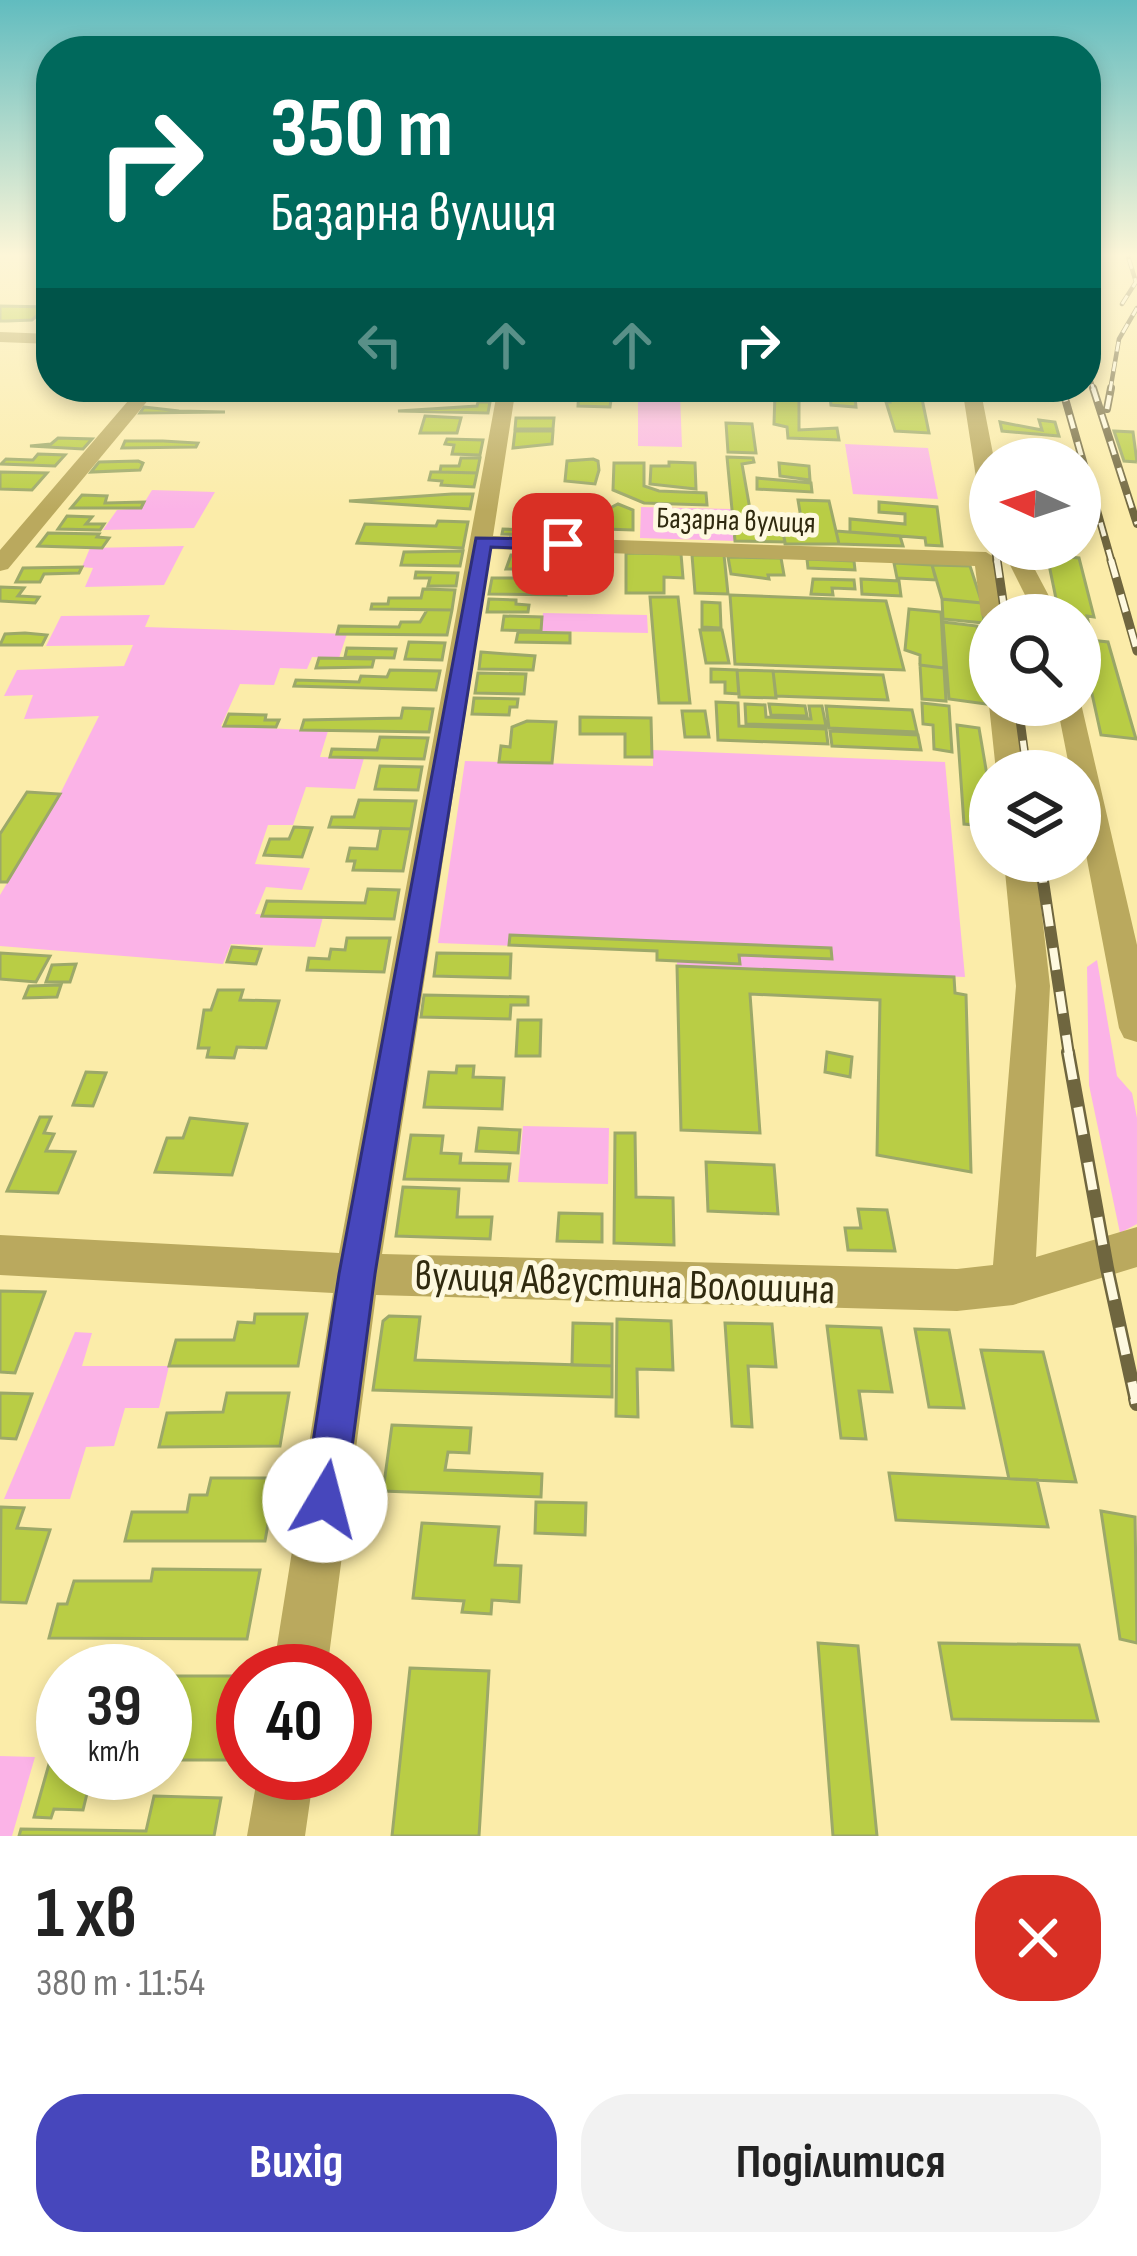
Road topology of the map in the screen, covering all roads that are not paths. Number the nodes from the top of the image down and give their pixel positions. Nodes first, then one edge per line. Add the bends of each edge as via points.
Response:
1 (137, 402) edge
2 (505, 402) edge
3 (970, 402) edge
4 (974, 438) edge
5 (483, 542) junction
6 (0, 564) edge
7 (990, 594) edge
8 (1076, 726) edge
9 (1022, 882) edge
10 (1137, 1028) edge
11 (1120, 1253) edge
12 (0, 1255) edge
13 (357, 1274) junction
14 (1013, 1284) junction
15 (304, 1644) edge
16 (282, 1800) edge
17 (277, 1836) edge

1 - 6 street
2 - 5 street
3 - 4 street
5 - 7 street, Базарна вулиця via 986,559
5 - 13 street
8 - 10 street
9 - 14 street via 1033,986
11 - 14 street, вулиця Августина Волошина
12 - 13 street, вулиця Августина Волошина
13 - 14 street, вулиця Августина Волошина via 934,1290
13 - 15 street
16 - 17 street

